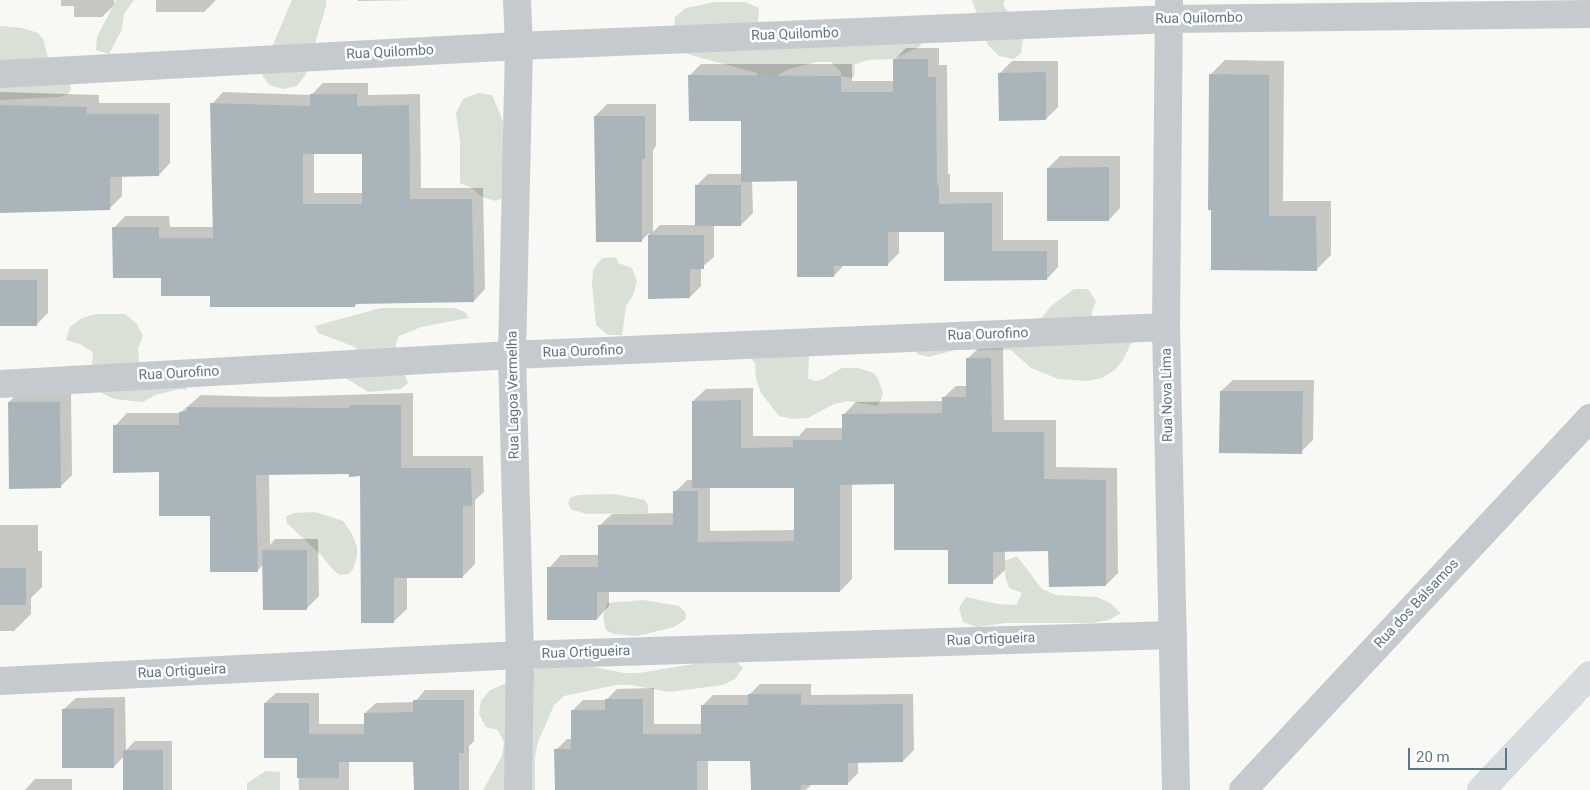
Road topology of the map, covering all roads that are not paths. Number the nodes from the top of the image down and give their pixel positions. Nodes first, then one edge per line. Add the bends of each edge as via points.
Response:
1 (517, 0) edge
2 (1170, 10) edge
3 (1590, 14) edge
4 (519, 46) junction
5 (0, 74) edge
6 (1166, 327) junction
7 (512, 355) junction
8 (0, 384) edge
9 (1590, 418) edge
10 (1173, 635) junction
11 (520, 655) junction
12 (1590, 675) edge
13 (0, 681) edge
14 (518, 790) edge
15 (1176, 790) edge
16 (1243, 790) edge
17 (1481, 790) edge

1 - 4 street, Rua Lagoa Vermelha
2 - 3 street, Rua Quilombo
2 - 4 street, Rua Quilombo
2 - 6 street, Rua Nova Lima
4 - 5 street, Rua Quilombo
4 - 7 street, Rua Lagoa Vermelha
6 - 7 street, Rua Ourofino
6 - 10 street, Rua Nova Lima
7 - 8 street, Rua Ourofino
7 - 11 street, Rua Lagoa Vermelha
9 - 16 street, Rua dos Bálsamos
10 - 11 street, Rua Ortigueira
10 - 15 street, Rua Nova Lima
11 - 13 street, Rua Ortigueira
11 - 14 street, Rua Lagoa Vermelha
12 - 17 highway

